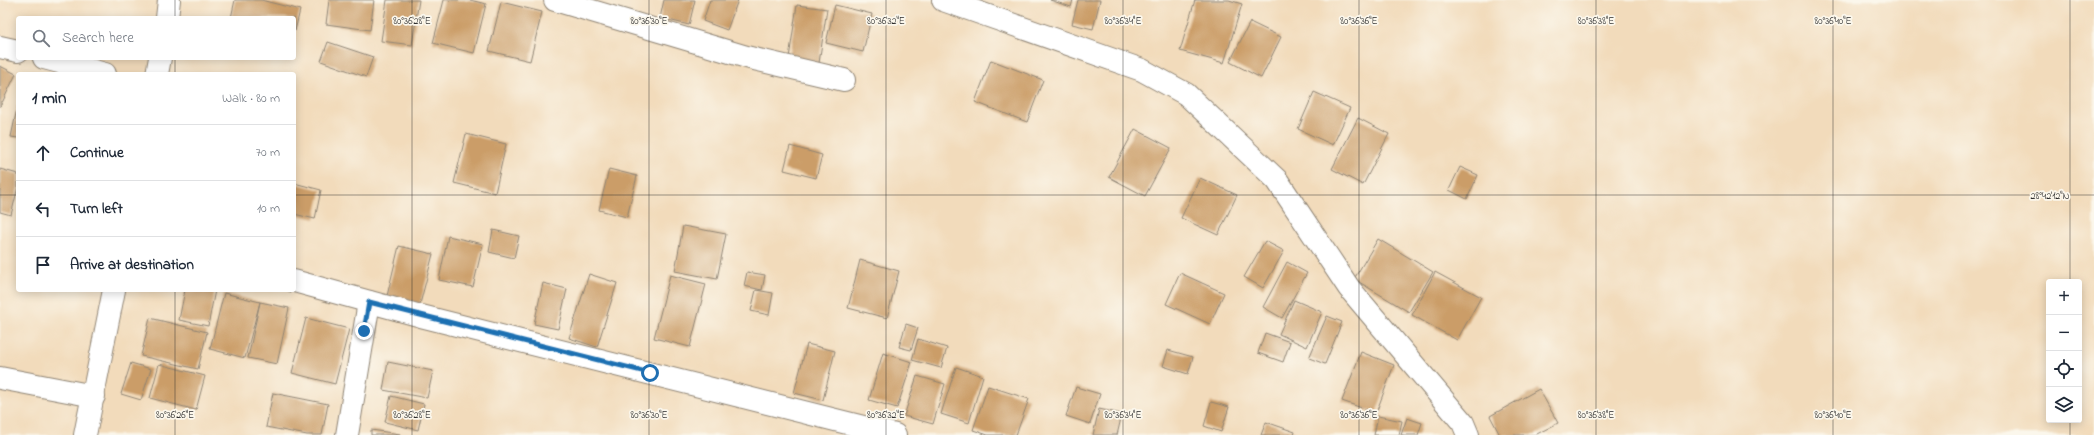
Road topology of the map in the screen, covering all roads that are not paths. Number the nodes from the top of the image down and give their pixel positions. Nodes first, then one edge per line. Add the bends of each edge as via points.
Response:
1 (169, 0) edge
2 (555, 0) edge
3 (943, 0) edge
4 (167, 16) edge
5 (0, 46) edge
6 (16, 50) edge
7 (52, 60) edge
8 (160, 60) edge
9 (96, 72) edge
10 (157, 72) edge
11 (844, 80) dead end
12 (296, 282) edge
13 (114, 292) edge
14 (369, 302) junction
15 (0, 378) edge
16 (94, 396) junction
17 (85, 435) edge
18 (347, 435) edge
19 (895, 435) edge
20 (1468, 435) edge

1 - 4 street
2 - 11 street via 750,58
3 - 20 street via 1142,70 1186,94 1277,180 1349,288 1463,424
5 - 6 street
7 - 9 street
8 - 10 street
12 - 14 street
13 - 16 street
14 - 18 street
14 - 19 street
15 - 16 street
16 - 17 street

